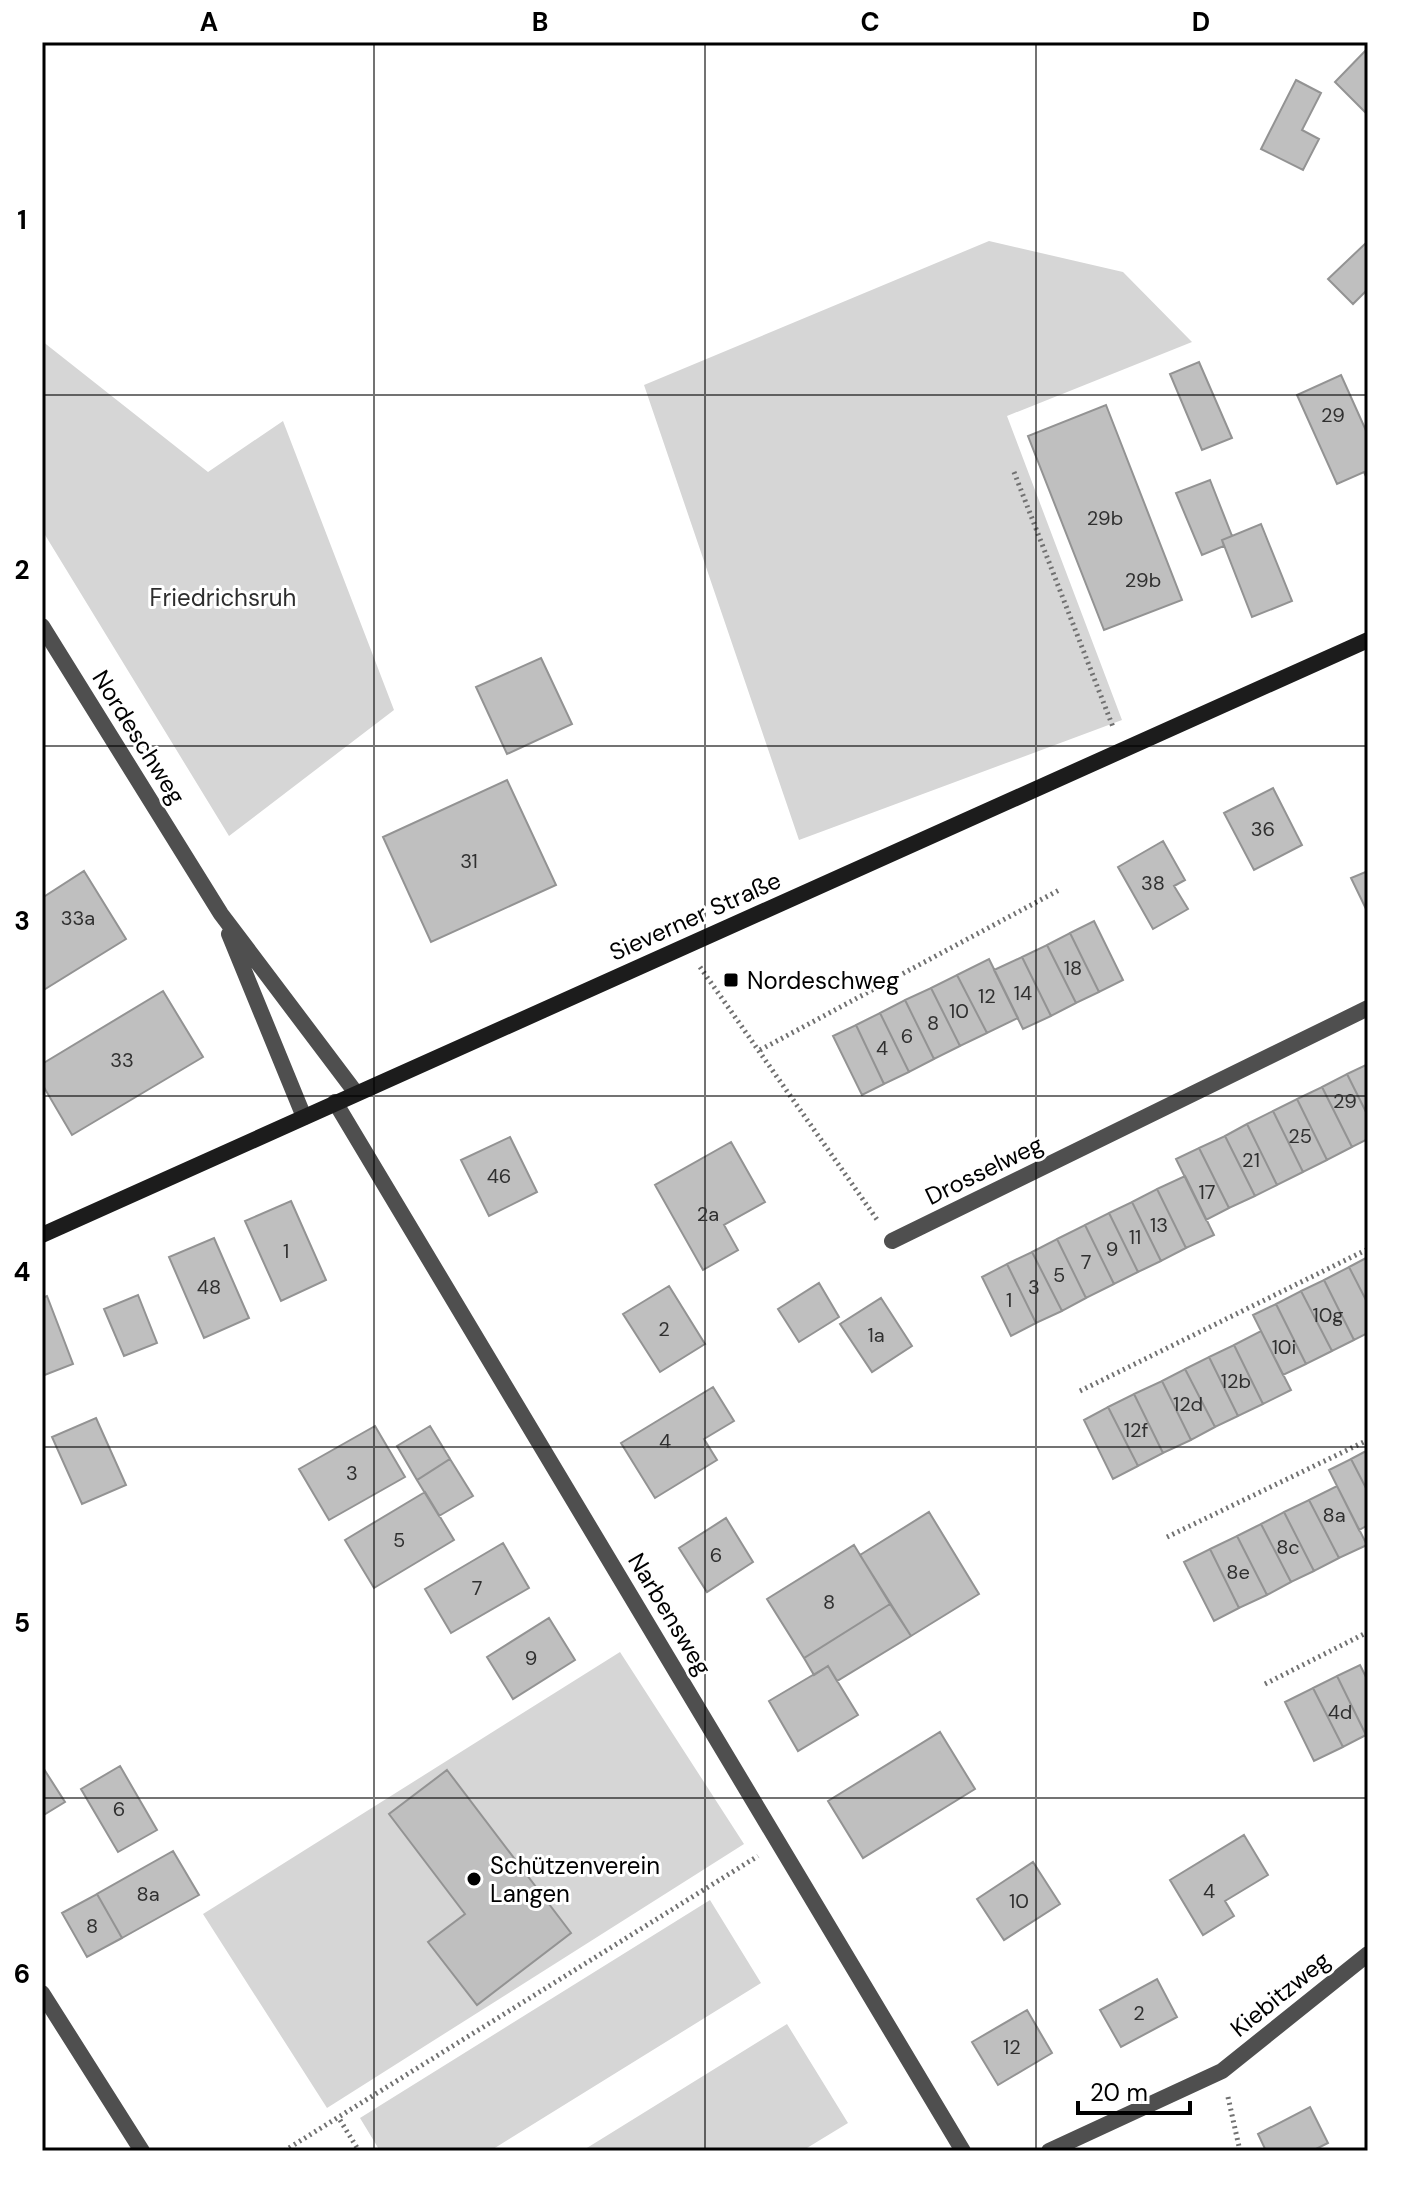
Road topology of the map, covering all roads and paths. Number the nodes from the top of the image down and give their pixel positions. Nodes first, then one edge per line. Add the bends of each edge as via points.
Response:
1 (1014, 472) dead end
2 (42, 626) edge
3 (1368, 640) edge
4 (1122, 750) junction
5 (1061, 889) dead end
6 (221, 914) junction
7 (719, 994) dead end
8 (1368, 1008) edge
9 (760, 1050) junction
10 (356, 1093) junction
11 (335, 1102) junction
12 (304, 1117) junction
13 (42, 1235) edge
14 (892, 1241) joint
15 (1368, 1249) edge
16 (1080, 1391) dead end
17 (1368, 1440) edge
18 (1167, 1537) dead end
19 (1368, 1632) edge
20 (1265, 1684) dead end
21 (779, 1842) junction
22 (1368, 1954) edge
23 (42, 1993) edge
24 (1222, 2071) junction
25 (340, 2120) junction
26 (142, 2151) edge
27 (284, 2151) edge
28 (359, 2151) edge
29 (963, 2151) edge
30 (1049, 2151) edge
31 (1240, 2151) edge

1 - 4 path
2 - 6 street, Nordeschweg
3 - 4 main road, Sieverner Straße
4 - 10 main road, Sieverner Straße
5 - 9 path
6 - 10 street, Nordeschweg
6 - 12 street, Nordeschweg
7 - 9 path
8 - 14 street, Drosselweg
9 - 14 path
10 - 11 main road, Sieverner Straße
11 - 12 main road, Sieverner Straße
11 - 21 street, Narbensweg
12 - 13 main road, Sieverner Straße
15 - 16 path
17 - 18 path
19 - 20 path
21 - 25 path
21 - 29 street, Narbensweg
22 - 24 street, Kiebitzweg
23 - 26 street
24 - 30 street, Kiebitzweg
24 - 31 path, Kiebitzweg
25 - 27 path
25 - 28 path

